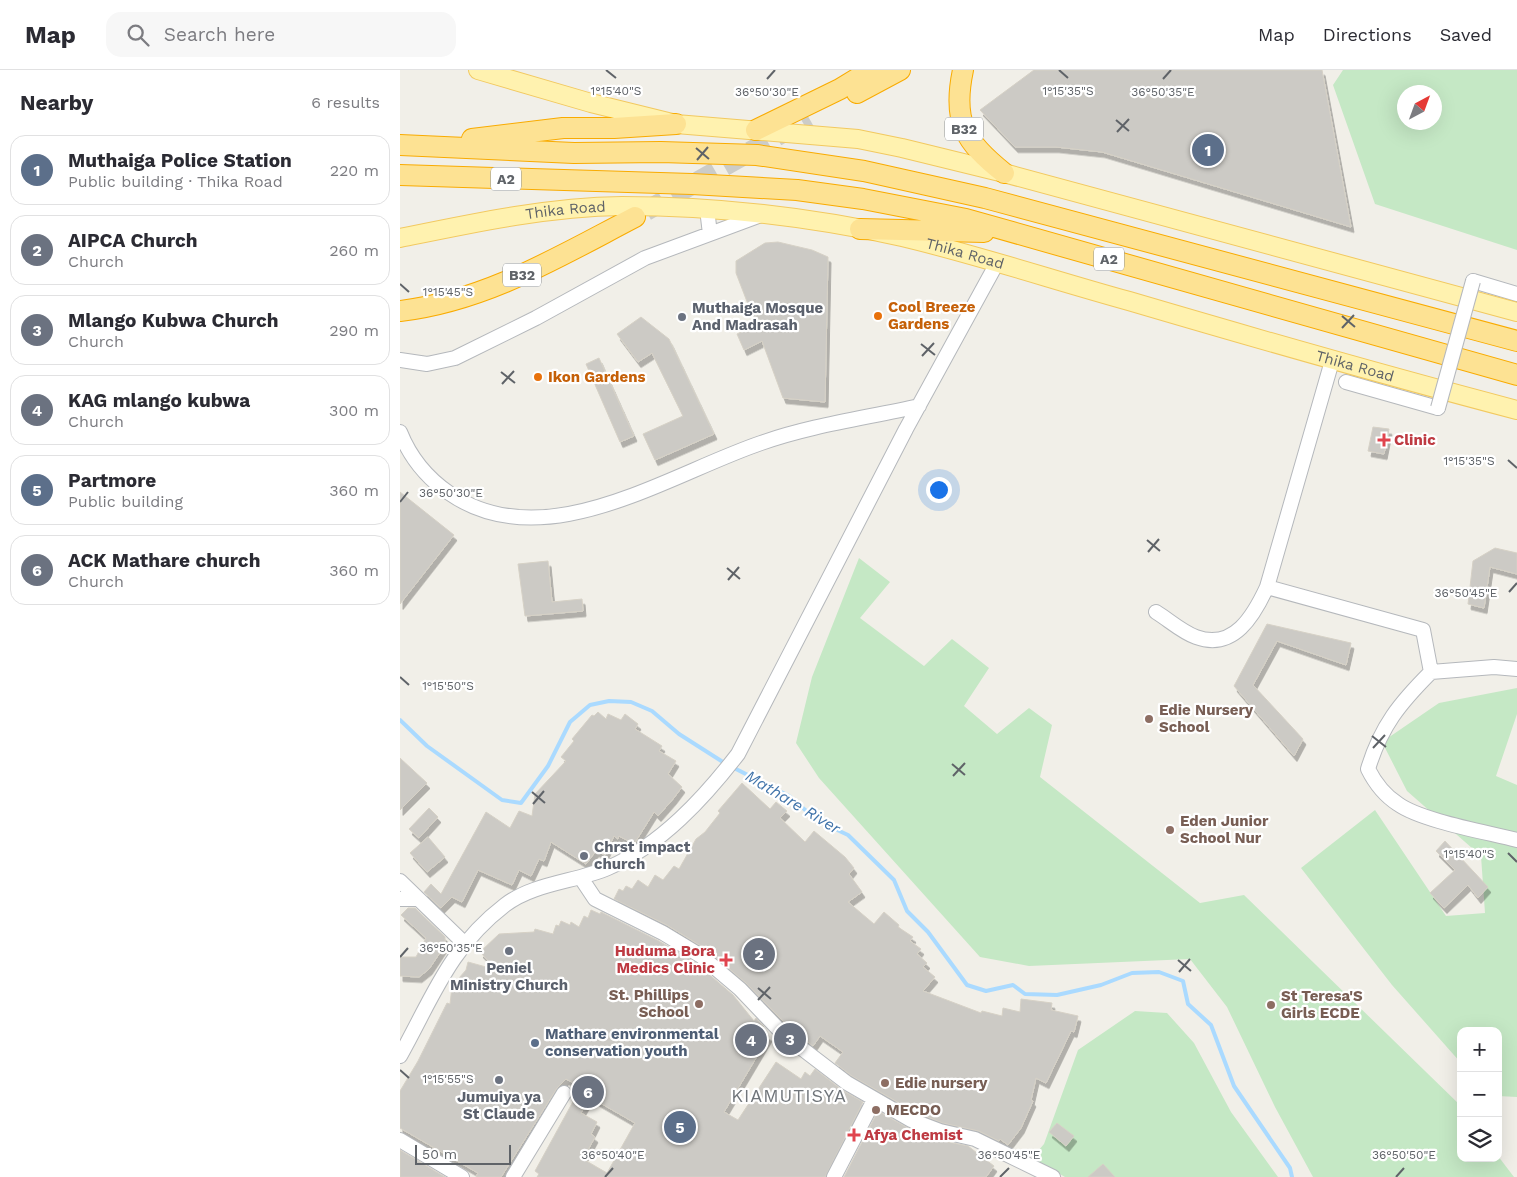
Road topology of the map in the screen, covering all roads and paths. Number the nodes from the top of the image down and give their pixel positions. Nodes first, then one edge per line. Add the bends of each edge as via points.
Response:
1 (478, 70) edge
2 (871, 70) edge
3 (900, 70) edge
4 (963, 70) edge
5 (809, 118) tunnel mouth
6 (676, 124) junction
7 (756, 130) junction
8 (400, 146) edge
9 (425, 146) junction
10 (1004, 173) junction
11 (400, 176) edge
12 (707, 209) junction
13 (761, 215) junction
14 (636, 217) tunnel mouth
15 (860, 229) junction
16 (1014, 232) junction
17 (710, 234) junction
18 (400, 238) edge
19 (997, 263) junction
20 (1517, 294) edge
21 (400, 310) edge
22 (1517, 312) edge
23 (1517, 341) edge
24 (400, 360) edge
25 (1332, 361) junction
26 (1517, 375) edge
27 (1346, 382) dead end
28 (919, 406) junction
29 (1517, 410) edge
30 (400, 432) edge
31 (1267, 586) junction
32 (1156, 612) dead end
33 (1517, 670) edge
34 (1431, 672) junction
35 (1517, 840) edge
36 (581, 878) junction
37 (400, 881) edge
38 (400, 899) edge
39 (418, 899) junction
40 (464, 943) junction
41 (400, 1056) edge
42 (564, 1092) dead end
43 (874, 1100) junction
44 (400, 1140) edge
45 (462, 1177) edge
46 (513, 1177) edge
47 (834, 1177) edge
48 (1053, 1177) edge

1 - 6 main road
2 - 7 highway via 840,89
3 - 5 highway
4 - 10 highway, B32 via 960,97 965,131 975,149
6 - 7 main road
6 - 9 highway via 563,128
7 - 10 main road via 858,139
8 - 9 highway, A2
9 - 23 highway, A2 via 574,153 757,155 816,162 984,198
10 - 22 main road
11 - 16 highway, Thika Road / A2 via 797,190 928,211
12 - 13 main road, Thika Road
12 - 17 street
12 - 18 main road, Thika Road via 620,206 571,209
13 - 15 main road, Thika Road
13 - 17 street
14 - 21 highway, B32 via 516,278 433,307
15 - 16 highway
15 - 19 main road, Thika Road
16 - 26 highway, Thika Road / A2
17 - 24 street via 646,258 455,358 427,364
19 - 25 main road, Thika Road
19 - 28 street
20 - 27 street, bridge via 1473,282 1438,408
25 - 29 main road, Thika Road
25 - 31 street
28 - 30 street via 810,428 769,440 621,499 555,517 494,515 468,505 424,471
28 - 36 street via 738,754 713,787 676,822 648,844 609,867
31 - 32 street via 1250,619 1240,630 1225,637 1210,640 1196,637
31 - 34 street via 1424,630
33 - 34 street via 1494,667
34 - 35 street via 1388,720 1375,744 1368,769 1377,786 1399,805 1427,816
36 - 40 street via 522,894 505,905
36 - 43 street via 595,899 701,956 740,989 782,1034
37 - 39 street
38 - 39 street
39 - 40 street
40 - 41 street via 434,988
42 - 46 street
43 - 47 street
43 - 48 street via 911,1120 975,1139
44 - 45 street

